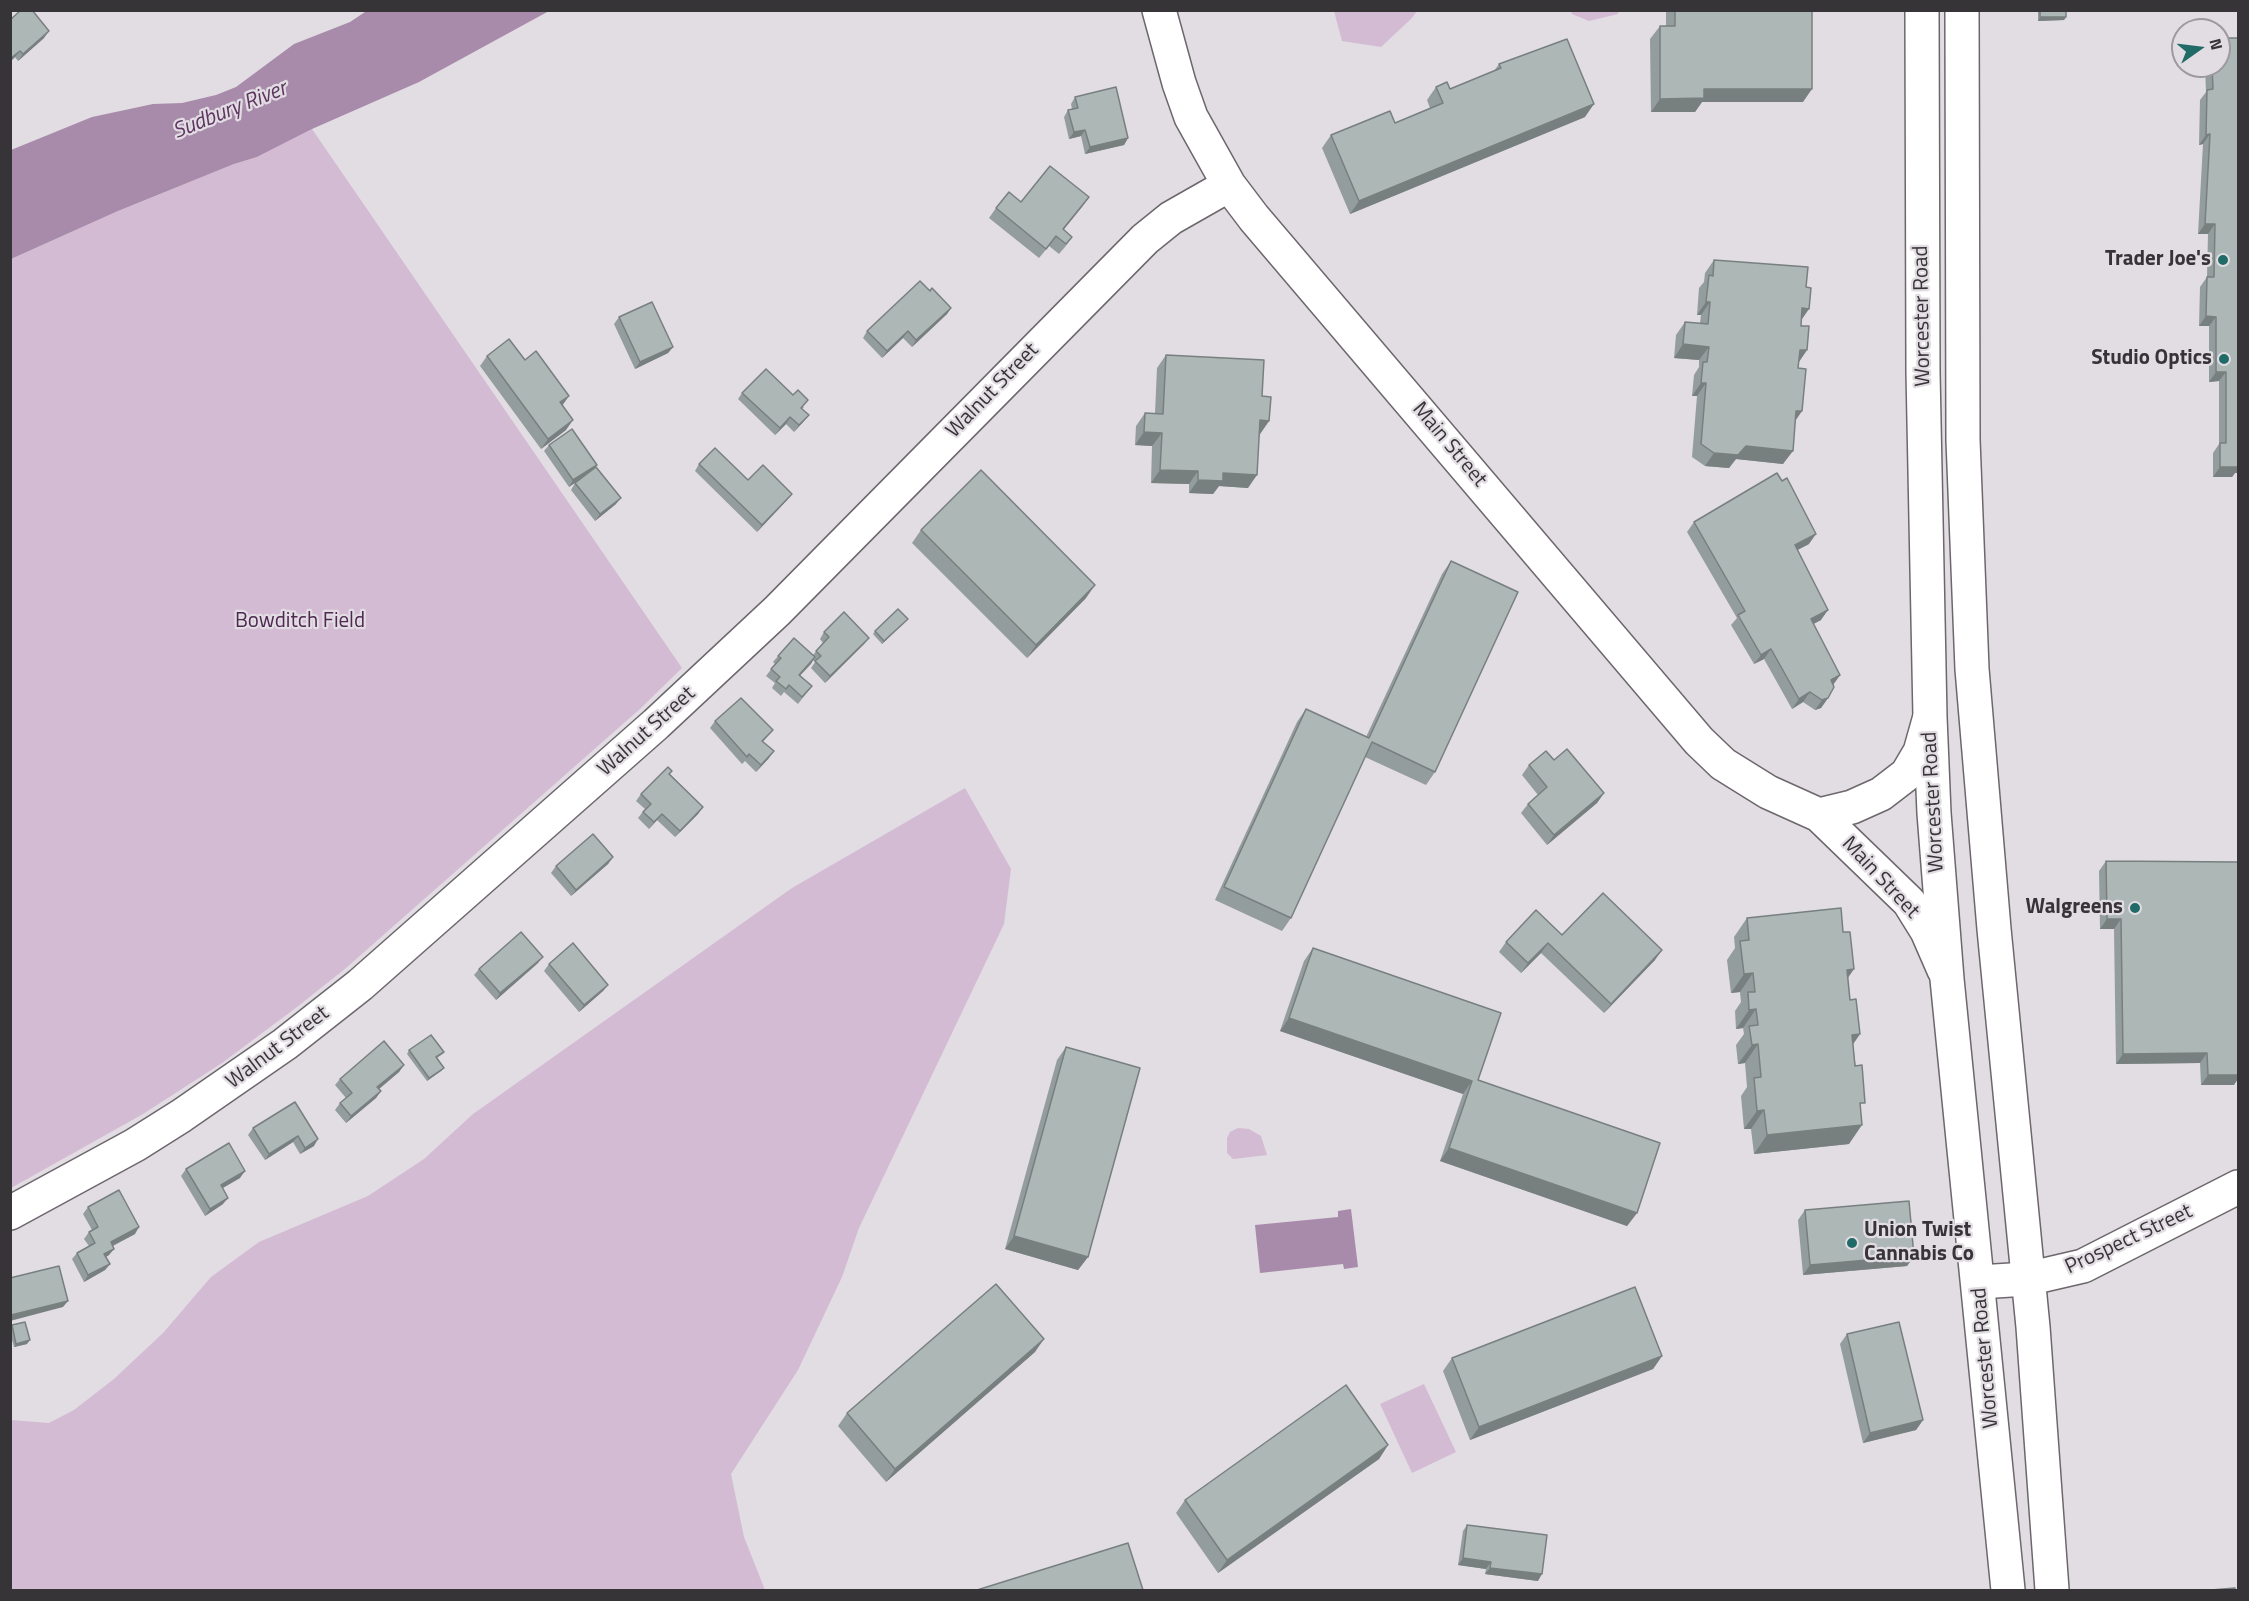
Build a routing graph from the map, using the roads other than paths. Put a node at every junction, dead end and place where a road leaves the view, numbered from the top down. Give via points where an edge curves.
1 (1159, 10) edge
2 (1922, 10) edge
3 (1962, 10) edge
4 (1229, 185) junction
5 (1930, 717) junction
6 (1819, 815) junction
7 (1947, 979) junction
8 (2238, 1187) edge
9 (10, 1213) edge
10 (2027, 1279) junction
11 (1978, 1282) junction
12 (2008, 1590) edge
13 (2052, 1590) edge

1 - 4 main road, Main Street via 1191,117
2 - 5 main road, Worcester Road
3 - 10 main road, Worcester Road via 1963,440 1972,658
4 - 6 main road, Main Street via 1699,741 1724,764 1768,792
4 - 9 main road, Walnut Street via 1171,218 1145,239 768,619 656,724 360,985 285,1044 182,1116
5 - 6 main road, Main Street via 1920,752 1907,774 1881,794 1852,807
5 - 7 main road, Worcester Road
6 - 7 main road, Main Street via 1909,902 1927,931
7 - 11 main road, Worcester Road
8 - 10 main road, Prospect Street via 2083,1266
10 - 11 main road, Prospect Street
10 - 13 main road, Worcester Road
11 - 12 main road, Worcester Road

